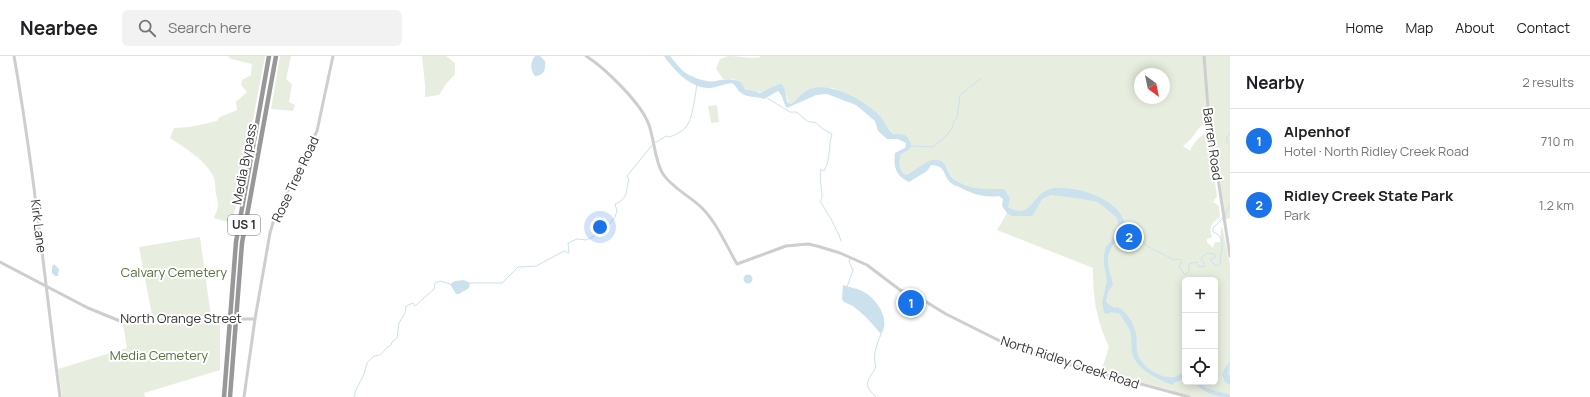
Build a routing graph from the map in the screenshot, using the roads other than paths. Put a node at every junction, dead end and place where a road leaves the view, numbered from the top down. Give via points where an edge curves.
1 (14, 56) edge
2 (270, 56) edge
3 (276, 56) edge
4 (333, 56) edge
5 (586, 56) edge
6 (1204, 56) edge
7 (1230, 256) edge
8 (0, 262) edge
9 (45, 287) junction
10 (255, 318) junction
11 (60, 397) edge
12 (224, 397) edge
13 (230, 397) edge
14 (244, 397) edge
15 (1189, 397) edge

1 - 9 street, Kirk Lane via 29,145
2 - 12 highway, Media Bypass / US 1 via 236,242
3 - 13 highway, Media Bypass / US 1 via 242,243
4 - 10 street, Rose Tree Road via 317,131 273,223
5 - 15 street, North Ridley Creek Road via 616,82 641,111 649,124 662,173 701,206 737,264 786,246 817,246 867,265 900,290 1006,343 1067,364
6 - 7 street, Barren Road via 1208,116
8 - 9 street, North Orange Street
9 - 10 street, North Orange Street, bridge via 120,321
9 - 11 street, Kirk Lane
10 - 14 street, Rose Tree Road

